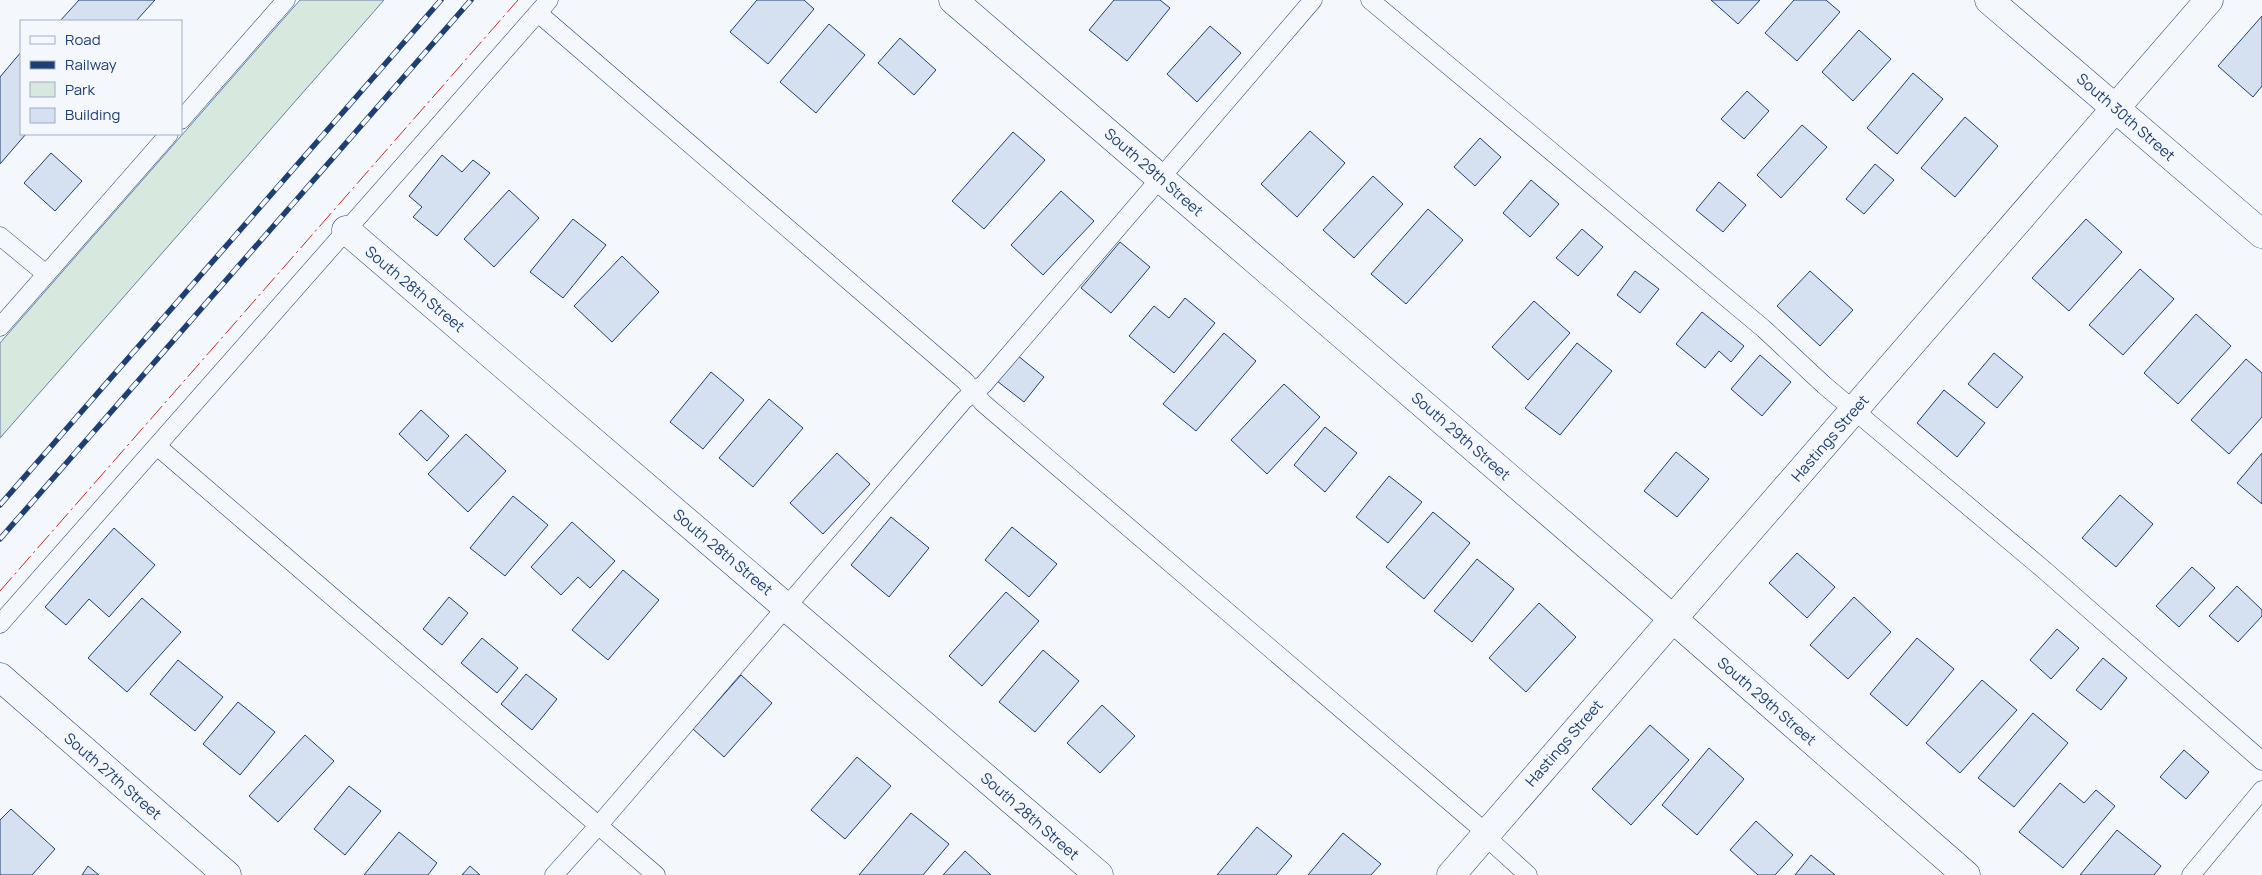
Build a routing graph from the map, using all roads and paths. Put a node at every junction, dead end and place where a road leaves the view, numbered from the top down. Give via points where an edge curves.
1 (286, 0) edge
2 (953, 0) edge
3 (1313, 0) edge
4 (1370, 0) edge
5 (1989, 0) edge
6 (2209, 0) edge
7 (543, 6) edge
8 (2115, 107) junction
9 (182, 119) edge
10 (168, 135) edge
11 (1160, 177) junction
12 (346, 230) junction
13 (2262, 234) edge
14 (0, 236) edge
15 (46, 274) junction
16 (0, 328) edge
17 (974, 392) junction
18 (1854, 410) junction
19 (158, 447) junction
20 (787, 606) junction
21 (1672, 618) junction
22 (0, 624) edge
23 (0, 677) edge
24 (2262, 761) edge
25 (2262, 790) edge
26 (598, 826) junction
27 (1486, 835) junction
28 (227, 875) edge
29 (554, 875) edge
30 (656, 875) edge
31 (1099, 875) edge
32 (1451, 875) edge
33 (1528, 875) edge
34 (1966, 875) edge
35 (2191, 875) edge

1 - 9 lane
2 - 11 street, South 29th Street
3 - 11 lane
4 - 18 lane via 1764,329
5 - 8 street, South 30th Street
6 - 8 street, Hastings Street
7 - 12 lane
7 - 17 lane
8 - 13 street, South 30th Street
8 - 18 street, Hastings Street
10 - 15 lane
11 - 17 lane
11 - 21 street, South 29th Street
12 - 19 lane
12 - 20 street, South 28th Street
14 - 15 lane
15 - 16 lane
17 - 20 lane
17 - 27 lane via 983,404
18 - 21 street, Hastings Street
18 - 24 lane via 2043,569
19 - 22 lane
19 - 26 lane
20 - 26 lane
20 - 31 street, South 28th Street
21 - 27 street, Hastings Street
21 - 34 street, South 29th Street
23 - 28 street, South 27th Street
25 - 35 lane
26 - 29 lane
26 - 30 lane
27 - 32 street, Hastings Street
27 - 33 lane

